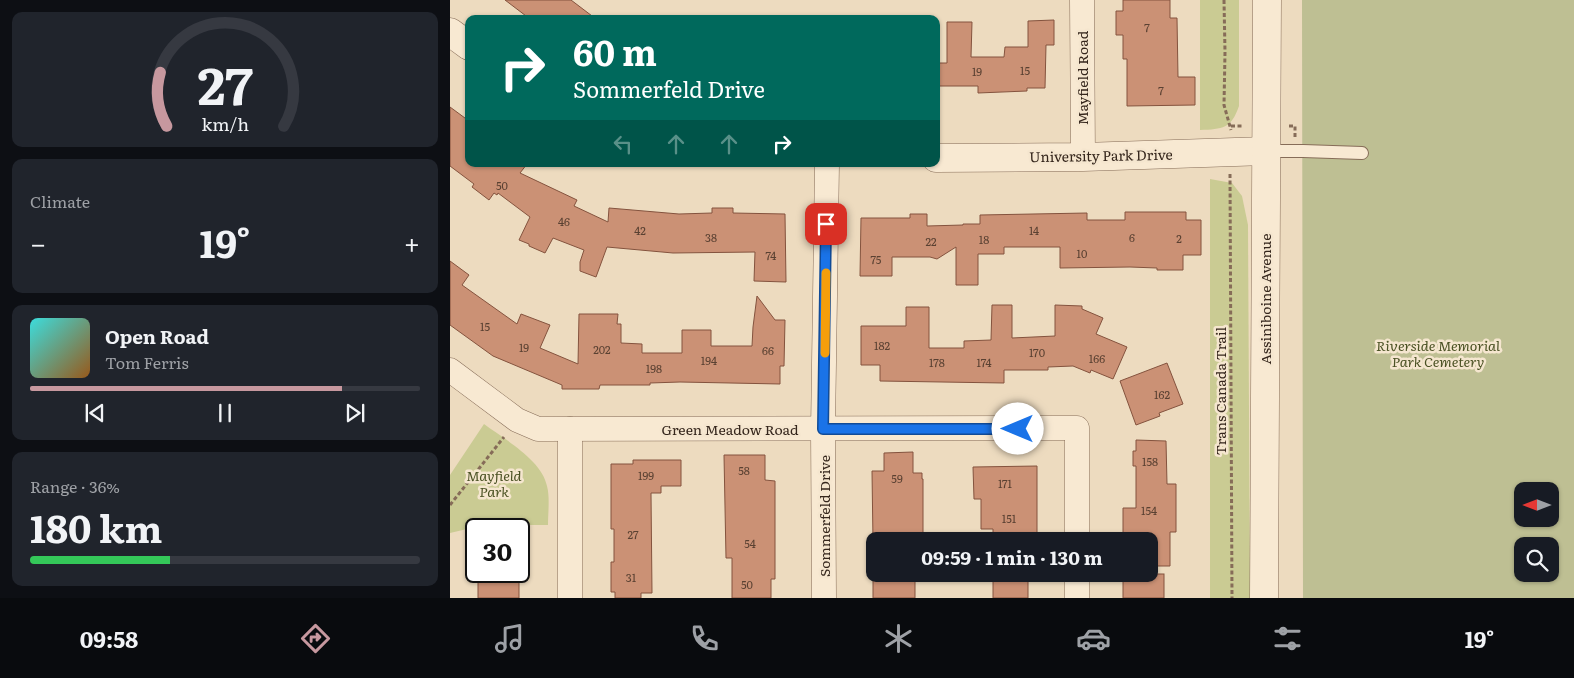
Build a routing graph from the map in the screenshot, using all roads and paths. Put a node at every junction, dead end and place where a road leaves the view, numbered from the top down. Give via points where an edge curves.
1 (1082, 0) edge
2 (1224, 0) edge
3 (1267, 0) edge
4 (450, 32) edge
5 (465, 43) edge
6 (1231, 126) dead end
7 (1266, 151) junction
8 (1362, 153) dead end
9 (1083, 157) junction
10 (940, 158) edge
11 (827, 167) edge
12 (1230, 184) dead end
13 (450, 370) edge
14 (517, 420) junction
15 (570, 429) junction
16 (823, 429) junction
17 (450, 505) edge
18 (1077, 532) edge
19 (1077, 582) edge
20 (570, 598) edge
21 (824, 598) edge
22 (1077, 598) edge
23 (1232, 598) edge
24 (1264, 598) edge

1 - 9 street, Mayfield Road
2 - 6 path via 1224,105
3 - 7 street, Assiniboine Avenue
4 - 5 street
7 - 8 lane
7 - 9 street, University Park Drive
7 - 24 street, Assiniboine Avenue
9 - 10 street, University Park Drive
11 - 16 street, Sommerfeld Drive
12 - 23 path, Trans Canada Trail
13 - 14 street, Green Meadow Road
14 - 15 street, Green Meadow Road via 538,429
14 - 17 path
15 - 16 street, Green Meadow Road
15 - 20 street
16 - 18 street, Green Meadow Road via 1077,428
16 - 21 street, Sommerfeld Drive
19 - 22 street

